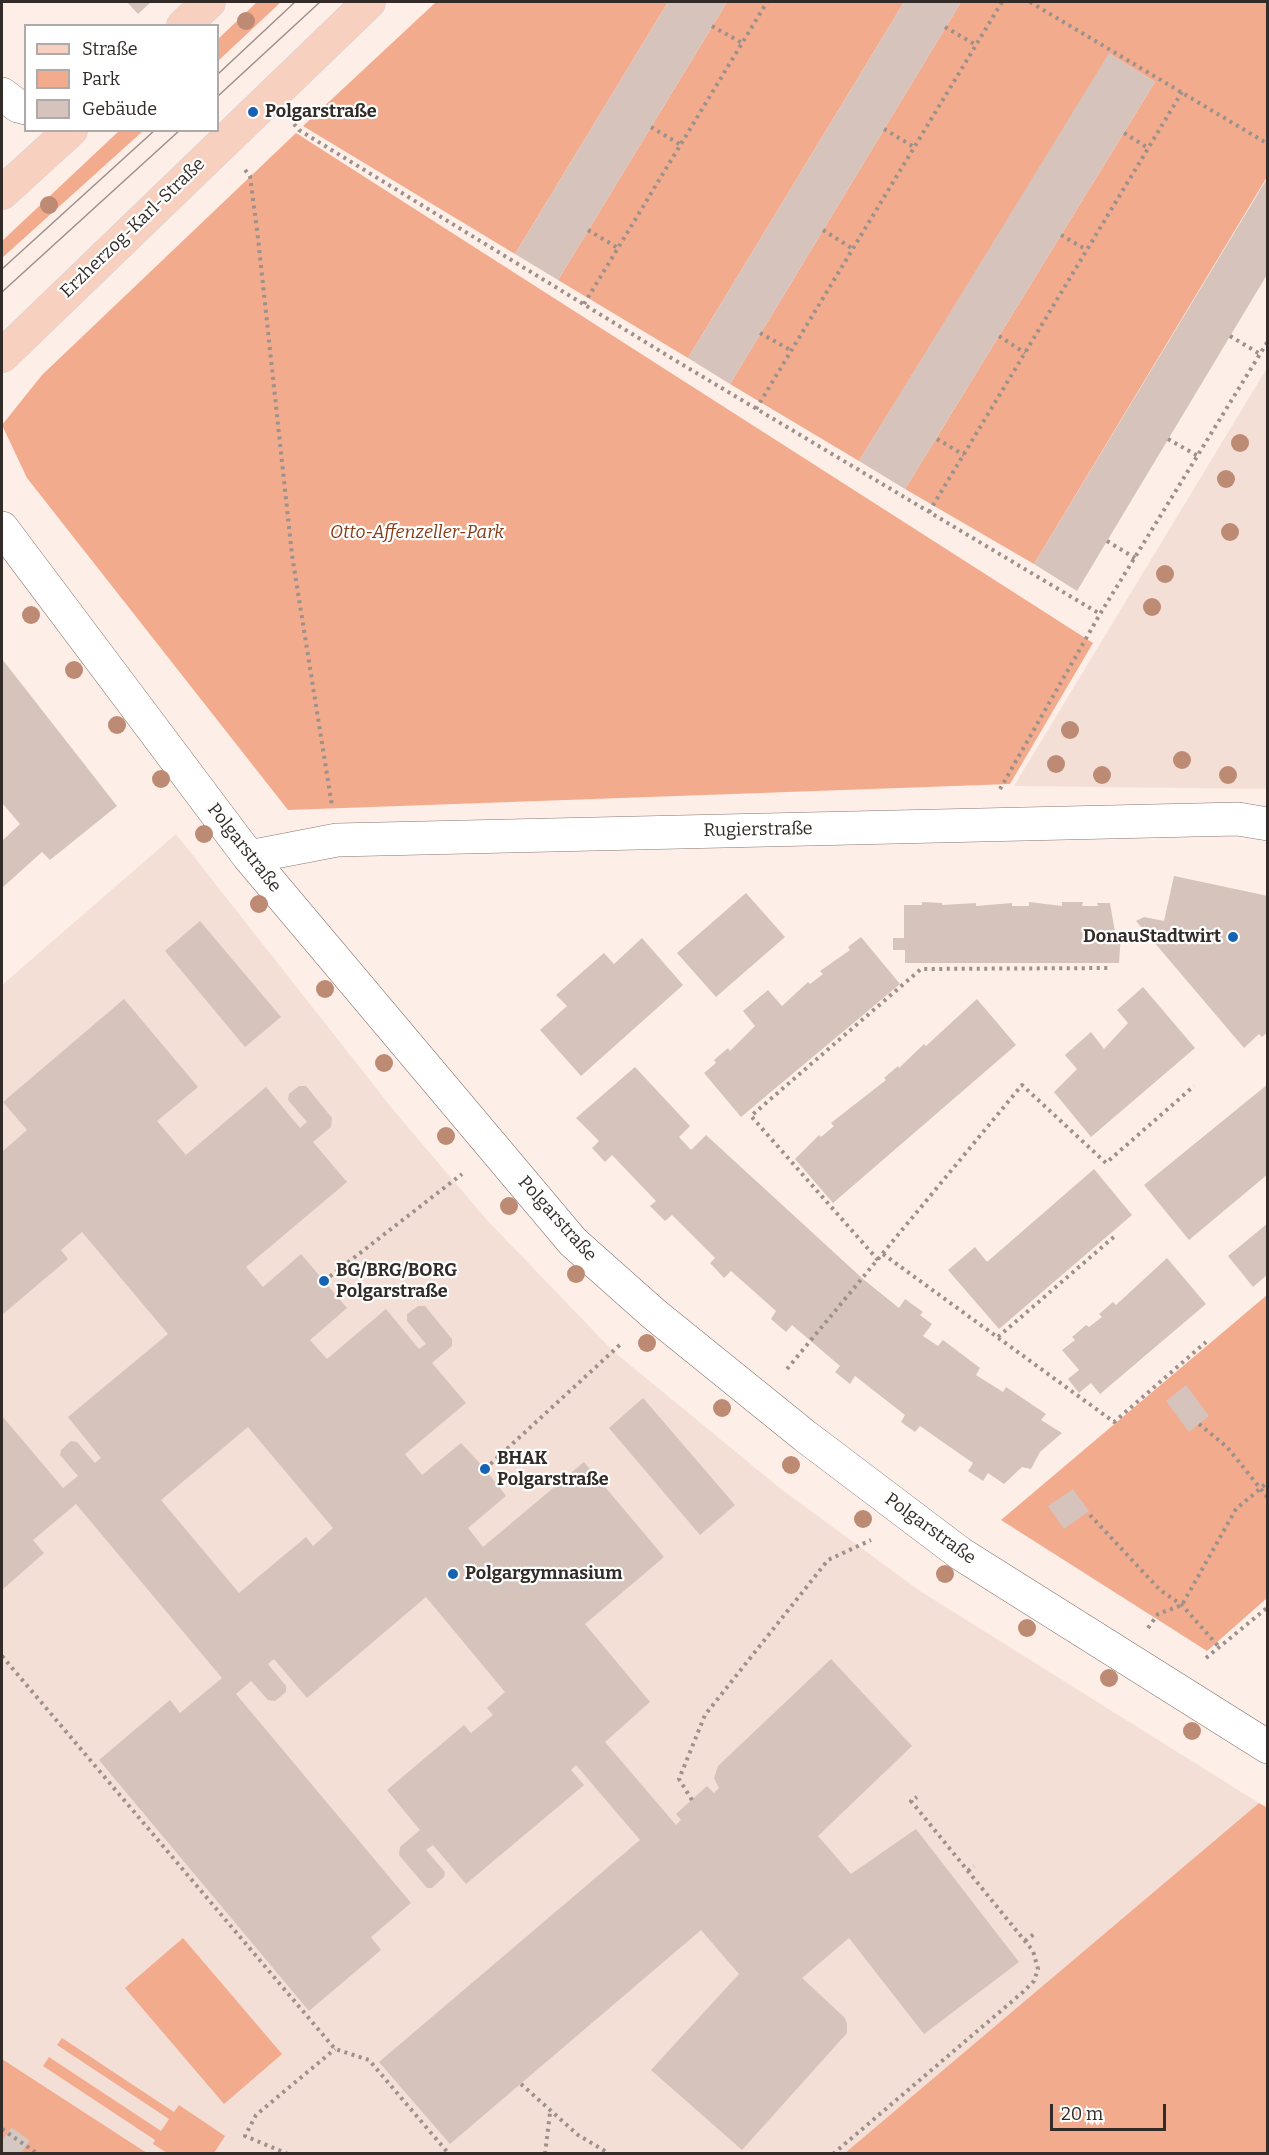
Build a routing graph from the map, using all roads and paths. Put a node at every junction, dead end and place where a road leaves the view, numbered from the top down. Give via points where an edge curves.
1 (208, 2) edge
2 (369, 2) edge
3 (767, 2) edge
4 (1002, 2) edge
5 (1030, 2) edge
6 (185, 24) edge
7 (712, 26) dead end
8 (945, 27) dead end
9 (742, 43) junction
10 (976, 45) junction
11 (1182, 92) junction
12 (2, 94) edge
13 (24, 108) edge
14 (289, 119) dead end
15 (651, 127) dead end
16 (884, 129) dead end
17 (69, 132) edge
18 (1124, 133) dead end
19 (1268, 144) edge
20 (681, 145) junction
21 (914, 147) junction
22 (1148, 148) junction
23 (241, 165) dead end
24 (2, 193) edge
25 (588, 230) dead end
26 (823, 230) dead end
27 (1061, 235) dead end
28 (618, 248) junction
29 (853, 249) junction
30 (1087, 250) junction
31 (584, 304) junction
32 (760, 333) dead end
33 (999, 336) dead end
34 (1230, 336) dead end
35 (1268, 341) edge
36 (792, 351) junction
37 (1025, 353) junction
38 (1260, 354) junction
39 (2, 356) edge
40 (756, 409) junction
41 (937, 438) dead end
42 (1168, 439) dead end
43 (964, 455) junction
44 (1198, 456) junction
45 (929, 512) junction
46 (2, 528) edge
47 (1107, 541) dead end
48 (1135, 558) junction
49 (1100, 615) junction
50 (995, 797) dead end
51 (333, 810) dead end
52 (1268, 824) edge
53 (249, 857) junction
54 (1109, 968) dead end
55 (1194, 1086) dead end
56 (462, 1174) dead end
57 (1116, 1235) dead end
58 (883, 1254) junction
59 (878, 1260) junction
60 (324, 1281) dead end
61 (998, 1337) junction
62 (623, 1342) dead end
63 (1206, 1342) dead end
64 (787, 1369) dead end
65 (1199, 1424) dead end
66 (485, 1469) dead end
67 (1268, 1482) edge
68 (1260, 1489) junction
69 (1268, 1498) edge
70 (1090, 1515) dead end
71 (871, 1540) dead end
72 (1182, 1605) junction
73 (1268, 1607) edge
74 (1219, 1647) junction
75 (2, 1656) edge
76 (1127, 1658) junction
77 (1206, 1658) dead end
78 (1268, 1747) edge
79 (916, 1797) dead end
80 (692, 1800) dead end
81 (974, 1866) dead end
82 (968, 1871) junction
83 (1034, 1934) dead end
84 (1025, 1941) junction
85 (335, 2049) junction
86 (521, 2084) dead end
87 (550, 2112) junction
88 (2, 2129) edge
89 (38, 2154) edge
90 (288, 2154) edge
91 (449, 2154) edge
92 (545, 2154) edge
93 (610, 2154) edge
94 (833, 2154) edge

1 - 6 main road
2 - 39 main road, Erzherzog-Karl-Straße
3 - 9 path
4 - 10 path
5 - 11 path
7 - 9 path
8 - 10 path
9 - 20 path
10 - 21 path
11 - 19 path
11 - 22 path
12 - 13 street
14 - 31 path via 299,130
15 - 20 path
16 - 21 path
17 - 24 main road
18 - 22 path
20 - 28 path
21 - 29 path
22 - 30 path
23 - 51 path via 250,176 292,555
25 - 28 path
26 - 29 path
27 - 30 path
28 - 31 path
29 - 36 path
30 - 37 path
31 - 40 path
32 - 36 path
33 - 37 path
34 - 38 path
35 - 38 path
36 - 40 path
37 - 43 path
38 - 44 path
40 - 45 path
41 - 43 path
42 - 44 path
43 - 45 path
44 - 48 path
45 - 49 path
46 - 53 street, Polgarstraße
47 - 48 path
48 - 49 path
49 - 50 path
52 - 53 street, Rugierstraße via 1227,819 338,840
53 - 76 street, Polgarstraße via 573,1242 654,1314 961,1554
54 - 59 path via 921,969 751,1116
55 - 58 path via 1106,1163 1022,1085
56 - 60 path
57 - 61 path
58 - 59 path
58 - 61 path
59 - 64 path
61 - 63 path via 1114,1422
62 - 66 path
65 - 68 path via 1227,1447
67 - 68 path
68 - 69 path
68 - 72 path via 1236,1509
70 - 72 path via 1160,1590
71 - 80 path via 828,1560 705,1715 679,1779
72 - 74 path
72 - 76 path via 1158,1614
73 - 74 path
74 - 77 path
75 - 85 path
76 - 78 street, Polgarstraße
79 - 82 path via 911,1801
81 - 82 path
82 - 84 path
83 - 84 path
84 - 94 path via 1038,1969 1034,1981
85 - 90 path via 256,2115 245,2136
85 - 91 path via 369,2060
86 - 87 path
87 - 92 path
87 - 93 path
88 - 89 path

